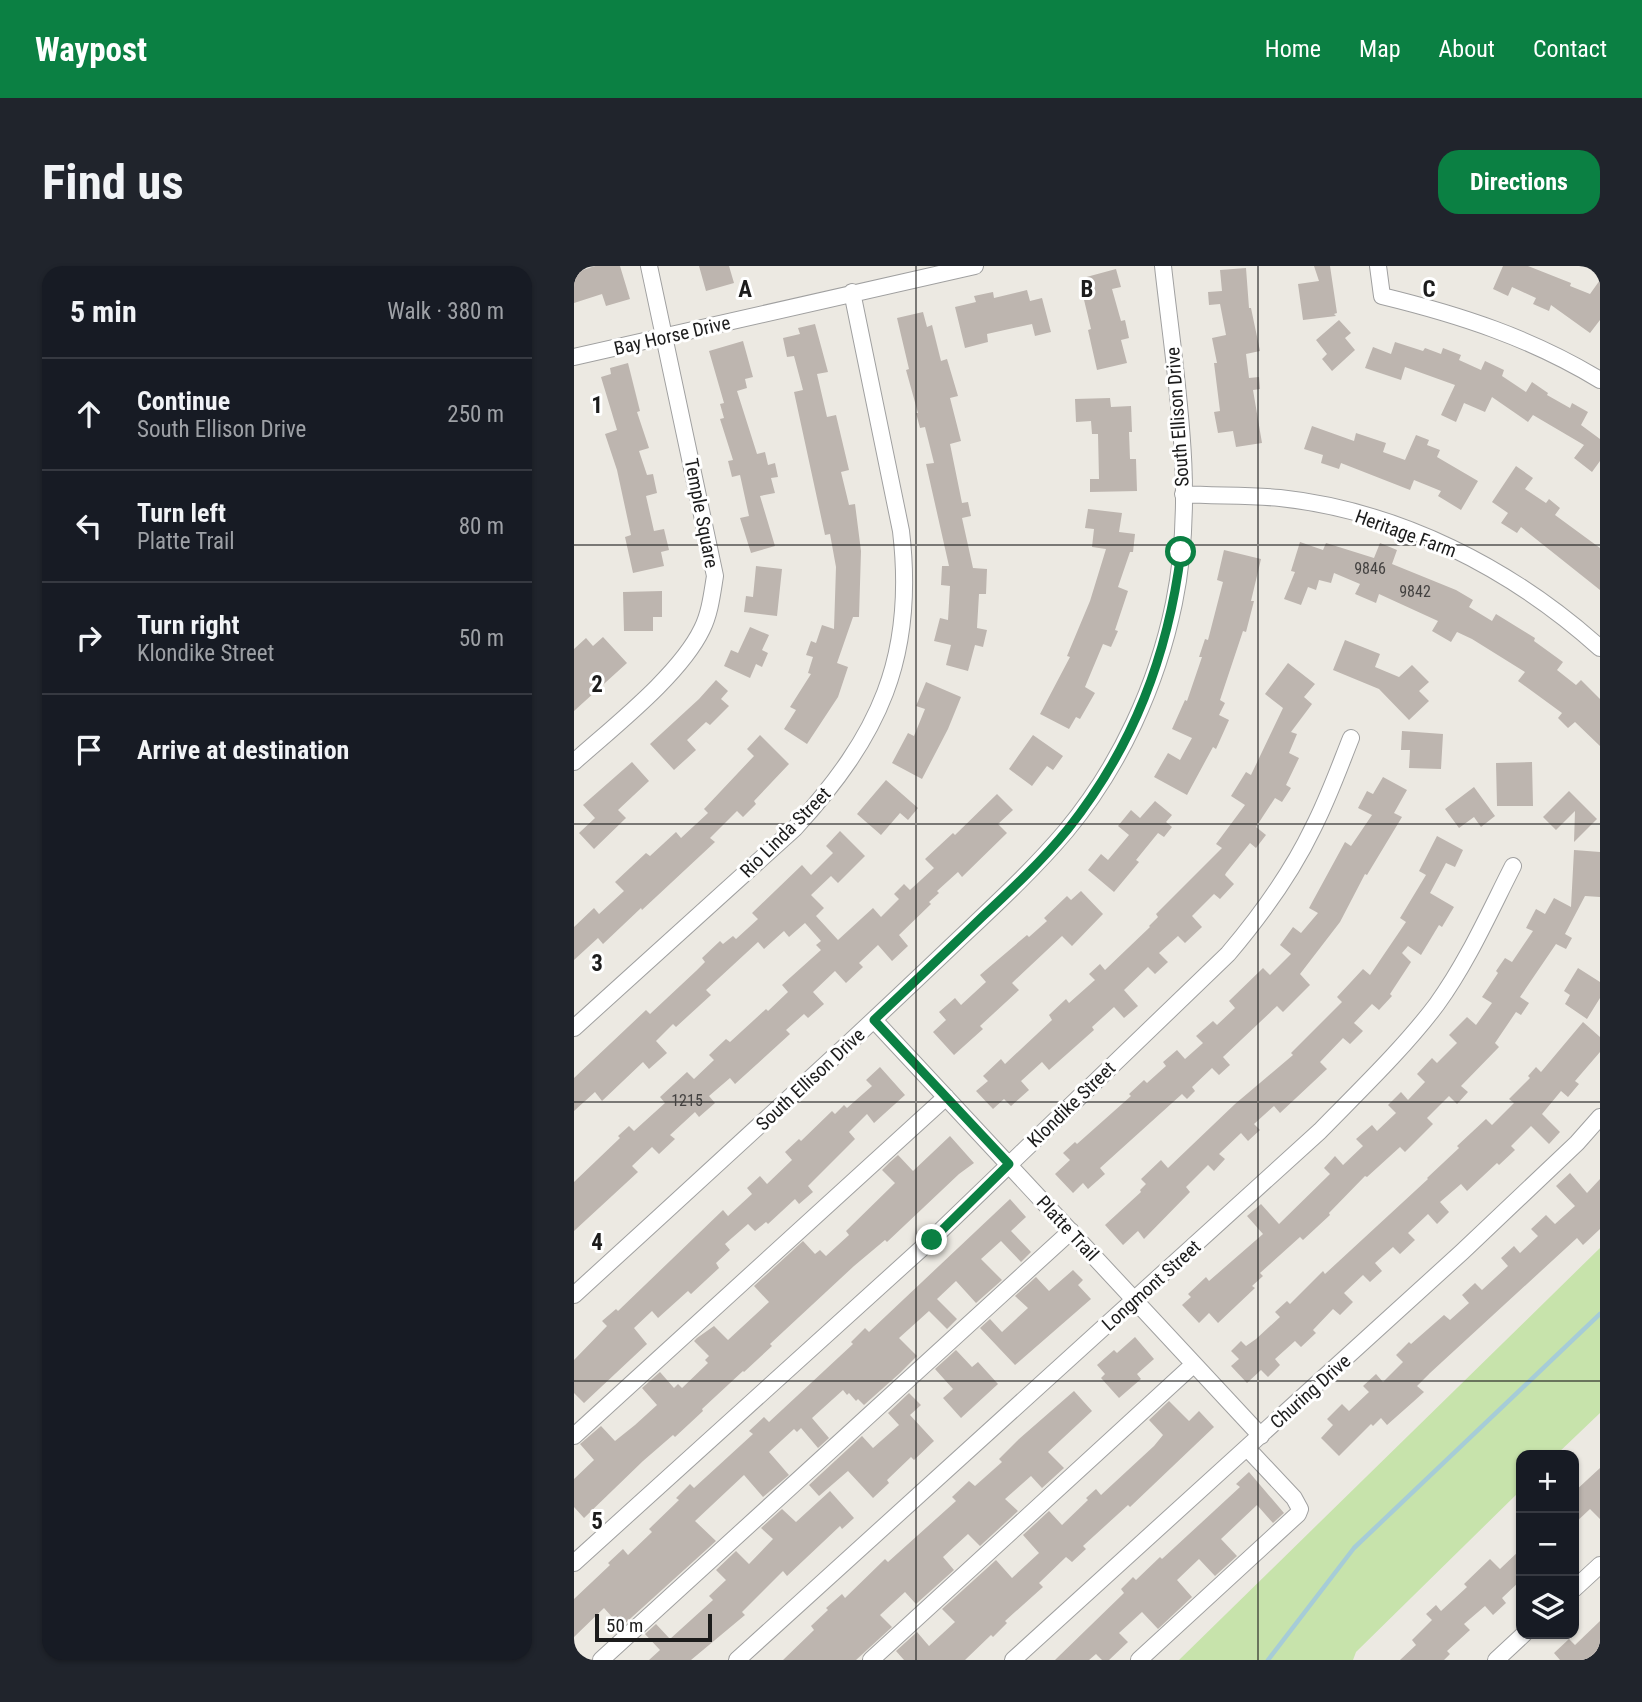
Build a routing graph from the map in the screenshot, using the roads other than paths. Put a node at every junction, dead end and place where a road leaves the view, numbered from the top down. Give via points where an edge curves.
1 (649, 266) edge
2 (975, 266) edge
3 (1163, 266) edge
4 (1378, 266) edge
5 (852, 292) junction
6 (665, 337) junction
7 (574, 356) edge
8 (1600, 380) edge
9 (1183, 494) junction
10 (1600, 648) edge
11 (1351, 738) dead end
12 (574, 762) edge
13 (1513, 866) dead end
14 (874, 1020) junction
15 (574, 1028) edge
16 (946, 1097) junction
17 (1600, 1117) edge
18 (1009, 1164) junction
19 (1071, 1231) junction
20 (574, 1295) edge
21 (1134, 1300) junction
22 (1194, 1364) junction
23 (574, 1436) edge
24 (1261, 1436) junction
25 (1247, 1448) junction
26 (574, 1563) edge
27 (1600, 1564) edge
28 (1579, 1583) edge
29 (1519, 1639) edge
30 (601, 1660) edge
31 (737, 1660) edge
32 (871, 1660) edge
33 (1013, 1660) edge
34 (1139, 1660) edge
35 (1496, 1660) edge

1 - 6 street, Temple Square
2 - 5 street, Bay Horse Drive
3 - 9 street, South Ellison Drive via 1181,428
4 - 8 street via 1382,296 1454,314 1514,336
5 - 6 street, Bay Horse Drive
5 - 15 street, Rio Linda Street via 905,562 892,677 863,741 824,796 795,828
6 - 7 street, Bay Horse Drive
6 - 12 street, Temple Square via 710,543 715,576 710,607 684,658
9 - 10 street, Heritage Farm via 1280,498 1392,524 1491,568 1529,591
9 - 14 street, South Ellison Drive via 1175,601 1152,682 1121,749 1066,831
11 - 18 street, Klondike Street via 1313,828 1259,917 1228,954
13 - 21 street, Longmont Street via 1469,953 1435,1006 1320,1131
14 - 16 street, Platte Trail
14 - 20 street, South Ellison Drive
16 - 18 street, Platte Trail
16 - 23 street
17 - 24 street, Churing Drive via 1462,1252
18 - 19 street, Platte Trail
18 - 26 street, Klondike Street via 932,1240
19 - 21 street, Platte Trail
19 - 30 street
21 - 22 street, Platte Trail
21 - 31 street, Longmont Street
22 - 24 street, Platte Trail
22 - 32 street
24 - 25 street, Churing Drive
25 - 33 street, Churing Drive
25 - 34 street via 1294,1497 1298,1514
27 - 28 street
29 - 35 street

